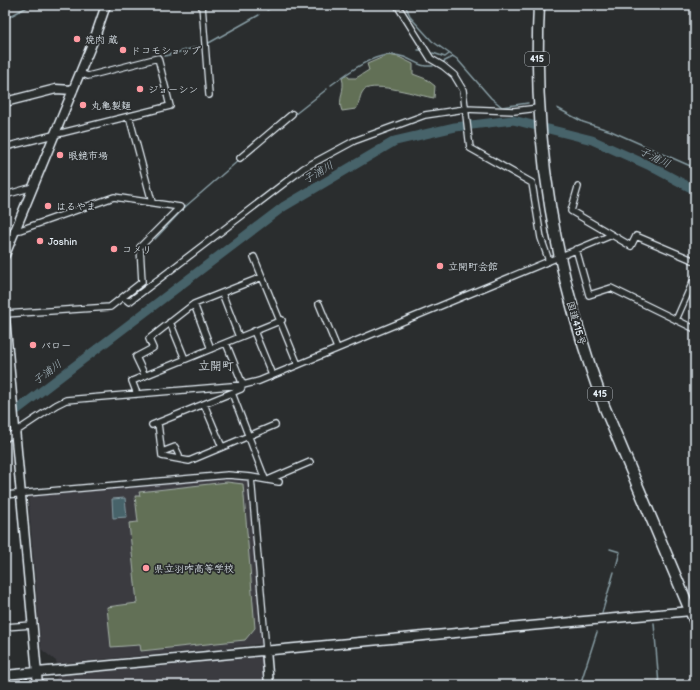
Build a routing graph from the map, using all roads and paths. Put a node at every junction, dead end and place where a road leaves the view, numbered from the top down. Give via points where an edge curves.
1 (106, 5) edge
2 (202, 5) edge
3 (397, 5) edge
4 (539, 5) edge
5 (80, 73) junction
6 (73, 90) junction
7 (209, 95) dead end
8 (5, 102) edge
9 (465, 110) junction
10 (538, 110) junction
11 (292, 114) dead end
12 (129, 116) junction
13 (55, 135) junction
14 (5, 147) edge
15 (240, 158) dead end
16 (33, 187) junction
17 (578, 187) dead end
18 (5, 195) edge
19 (152, 202) junction
20 (15, 230) junction
21 (612, 235) junction
22 (576, 249) junction
23 (5, 255) edge
24 (254, 257) dead end
25 (559, 257) junction
26 (549, 261) junction
27 (695, 261) edge
28 (695, 276) edge
29 (262, 277) junction
30 (222, 293) junction
31 (123, 298) junction
32 (194, 304) junction
33 (319, 304) dead end
34 (5, 314) edge
35 (5, 317) edge
36 (281, 320) junction
37 (676, 320) junction
38 (170, 322) junction
39 (695, 330) edge
40 (254, 331) junction
41 (239, 337) junction
42 (226, 342) junction
43 (337, 348) junction
44 (211, 349) junction
45 (185, 359) junction
46 (298, 365) junction
47 (272, 375) junction
48 (145, 376) junction
49 (243, 384) junction
50 (232, 393) junction
51 (137, 394) junction
52 (204, 404) junction
53 (158, 422) junction
54 (152, 425) dead end
55 (275, 425) dead end
56 (15, 429) junction
57 (249, 436) junction
58 (5, 439) edge
59 (222, 447) junction
60 (162, 452) junction
61 (179, 459) junction
62 (310, 462) dead end
63 (251, 478) junction
64 (266, 480) junction
65 (279, 482) dead end
66 (21, 493) junction
67 (5, 495) edge
68 (690, 611) junction
69 (695, 622) edge
70 (32, 625) junction
71 (5, 627) edge
72 (266, 650) junction
73 (37, 671) junction
74 (5, 674) edge
75 (38, 685) edge
76 (269, 685) edge

1 - 5 street
2 - 7 street
3 - 9 street via 431,59 454,75 463,90
4 - 10 highway, 国道415号 / 415 via 536,52
5 - 6 street
5 - 12 street via 88,76 158,58 170,106
6 - 8 street via 56,89
6 - 13 street
9 - 10 street
9 - 26 street via 470,148 532,183
9 - 31 street via 425,115 372,133 332,152 304,168 129,302
10 - 25 highway, 国道415号 / 415 via 542,153
11 - 15 street
12 - 13 street
12 - 19 street
13 - 14 street
13 - 16 street
16 - 18 street
16 - 20 street
17 - 21 street via 571,211
19 - 20 street via 114,197
19 - 31 street via 180,207 140,247 142,282
20 - 23 street
21 - 22 street
21 - 27 street via 631,246 636,236
22 - 25 street
22 - 37 street via 589,295 611,288
24 - 29 street
25 - 26 street
25 - 68 highway, 国道415号 / 415 via 578,331 596,384
26 - 43 street
28 - 37 street
29 - 30 street
29 - 36 street
30 - 32 street
30 - 41 street
31 - 34 street via 104,308
32 - 38 street
32 - 44 street
33 - 43 street
35 - 56 street
36 - 40 street
36 - 46 street
37 - 39 street
38 - 45 street
38 - 48 street via 149,339 153,348 136,357
40 - 41 street
40 - 47 street
41 - 42 street
42 - 44 street
42 - 49 street
43 - 46 street
44 - 45 street
45 - 48 street
46 - 47 street
47 - 49 street
48 - 51 street via 132,381
49 - 50 street via 241,389
49 - 51 street
50 - 52 street
50 - 57 street
51 - 56 street via 66,400
52 - 53 street
52 - 59 street
53 - 54 street
53 - 60 street
55 - 57 street
56 - 58 street
56 - 66 street
57 - 59 street
57 - 64 street
59 - 61 street via 189,461
60 - 61 street via 162,456
60 - 61 street via 176,446
62 - 64 street
63 - 64 street
63 - 66 street via 228,475
63 - 72 street
64 - 65 street
66 - 67 street
66 - 70 street
68 - 69 highway, 国道415号 / 415
68 - 72 street
70 - 71 street
70 - 73 street
72 - 73 street
72 - 76 street
73 - 74 street
73 - 75 street

